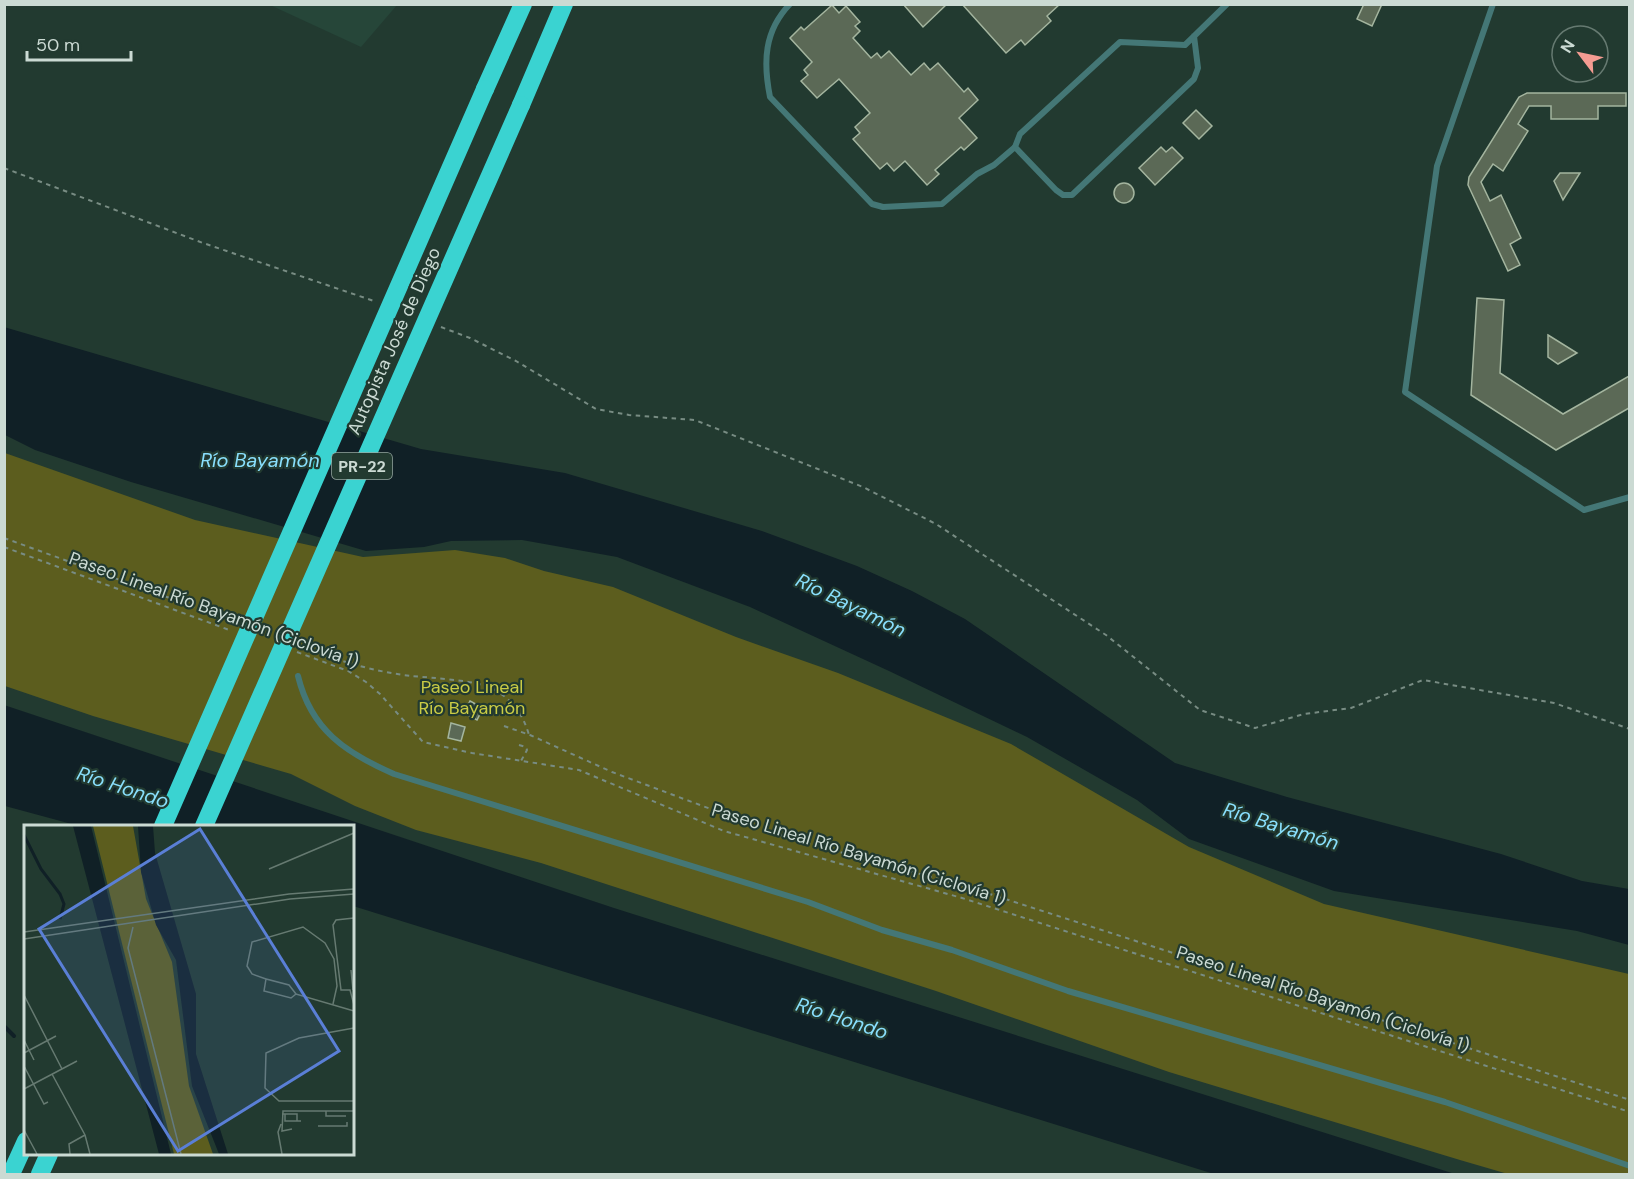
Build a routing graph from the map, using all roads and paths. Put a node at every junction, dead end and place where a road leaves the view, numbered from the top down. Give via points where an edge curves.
1 (523, 4) edge
2 (564, 4) edge
3 (790, 4) edge
4 (1227, 4) edge
5 (1494, 4) edge
6 (1194, 36) junction
7 (1015, 147) junction
8 (4, 168) edge
9 (380, 304) dead end
10 (436, 325) dead end
11 (1629, 497) edge
12 (4, 547) edge
13 (233, 631) dead end
14 (292, 651) dead end
15 (298, 676) dead end
16 (504, 726) dead end
17 (1629, 729) edge
18 (519, 745) dead end
19 (521, 761) junction
20 (163, 825) edge
21 (204, 825) edge
22 (1629, 1100) edge
23 (1629, 1112) edge
24 (24, 1145) edge
25 (49, 1155) edge
26 (62, 1155) edge
27 (1629, 1166) edge
28 (11, 1174) edge
29 (40, 1174) edge
30 (53, 1174) edge

1 - 20 highway, Autopista José de Diego / PR-22, bridge
2 - 21 highway, Autopista José de Diego / PR-22, bridge
3 - 7 lane via 778,16 770,34 770,97 872,204 942,204
4 - 6 lane
5 - 11 lane via 1437,166 1405,392 1584,510
6 - 7 lane via 1185,45 1120,42 1020,134
6 - 7 lane via 1198,68 1194,79 1072,195 1056,190
8 - 9 path
10 - 17 path via 516,361 596,409 695,420 863,487 936,524 1096,628 1200,710 1256,728 1304,714 1351,708 1423,680 1554,703
12 - 13 path, Paseo Lineal Río Bayamón (Ciclovía 1)
14 - 19 path, Paseo Lineal Río Bayamón (Ciclovía 1) via 348,671 366,682 423,742
15 - 27 lane via 306,703 318,723 344,748 394,774 808,902 1068,991 1445,1102
16 - 22 path via 612,772 788,838 968,887
18 - 19 path via 527,750
19 - 23 path, Paseo Lineal Río Bayamón (Ciclovía 1) via 579,770 724,831 973,901
24 - 28 highway
25 - 29 highway
26 - 30 highway

